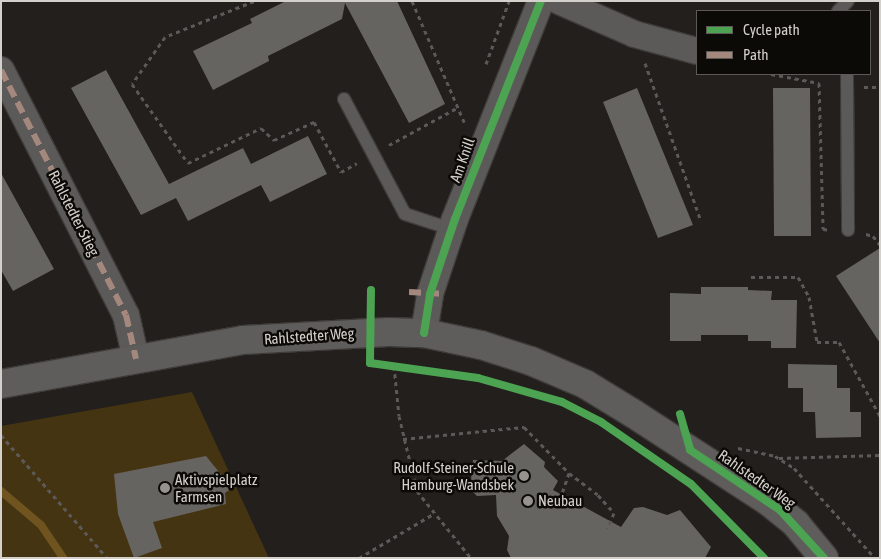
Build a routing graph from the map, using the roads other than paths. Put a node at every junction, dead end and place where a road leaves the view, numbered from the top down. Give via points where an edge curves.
1 (541, 1) edge
2 (559, 1) edge
3 (848, 1) edge
4 (839, 10) edge
5 (696, 51) edge
6 (1, 70) edge
7 (848, 77) edge
8 (344, 99) dead end
9 (451, 230) junction
10 (848, 230) road end
11 (424, 334) junction
12 (136, 359) junction
13 (1, 384) edge
14 (824, 558) edge

1 - 9 street, Am Knill
2 - 5 street via 634,34
3 - 4 lane
6 - 12 street, Rahlstedter Stieg via 126,314
7 - 10 lane
8 - 9 lane via 405,214
9 - 11 street, Am Knill via 430,294
11 - 12 main road, Rahlstedter Weg via 371,332 243,340
11 - 14 main road, Rahlstedter Weg via 523,358 585,384 768,501 796,524
12 - 13 main road, Rahlstedter Weg

